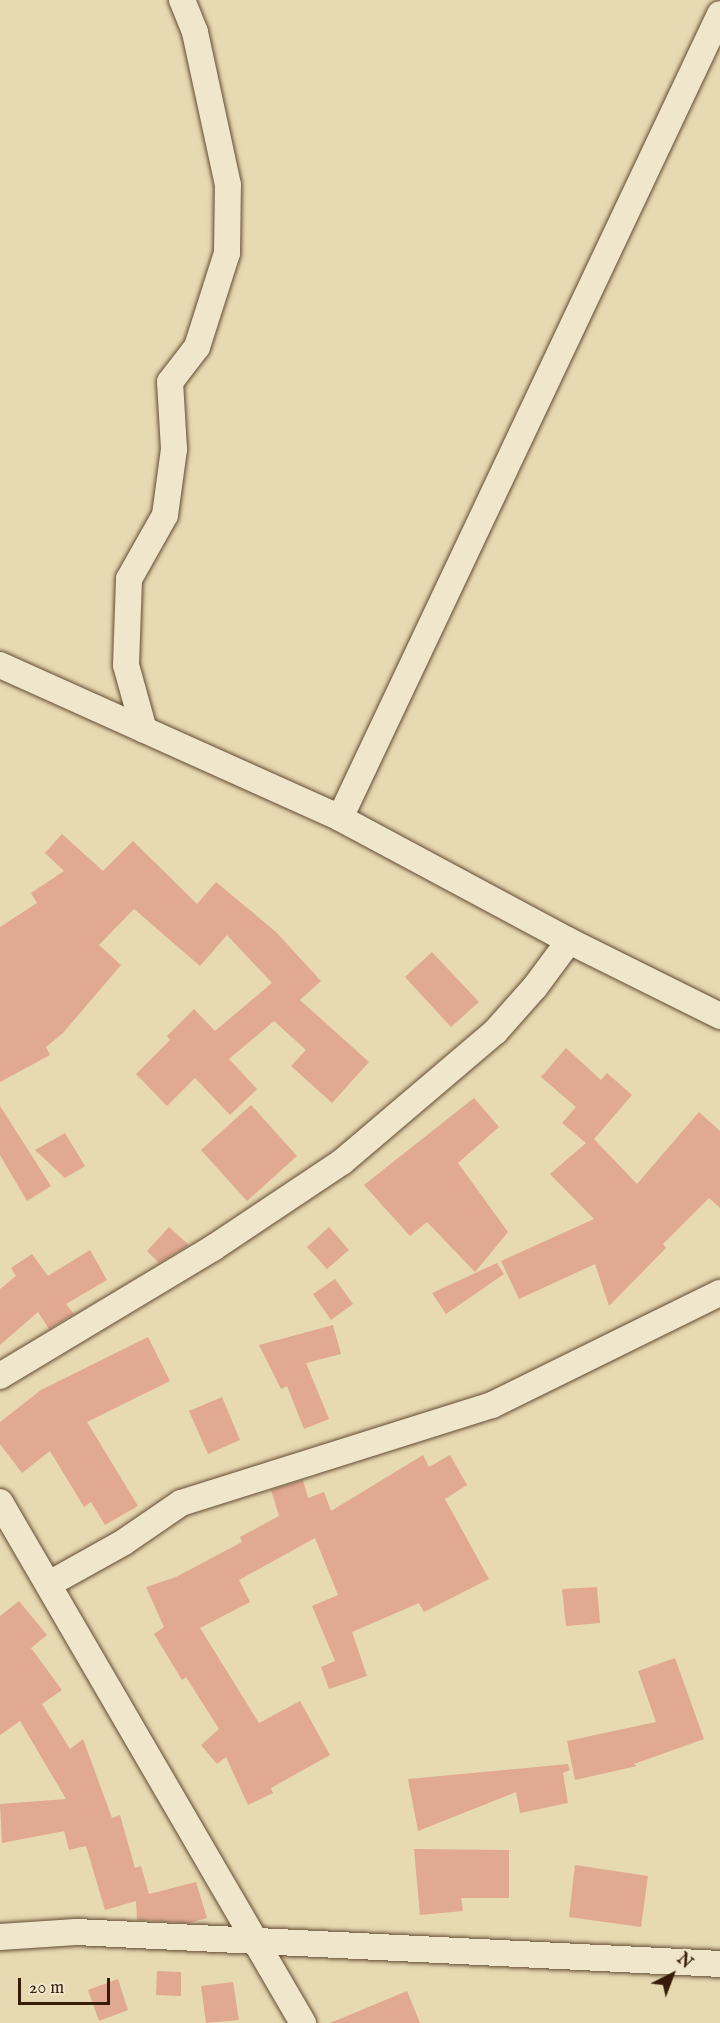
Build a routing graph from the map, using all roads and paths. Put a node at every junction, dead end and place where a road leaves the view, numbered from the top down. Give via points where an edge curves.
1 (182, 0) edge
2 (720, 14) edge
3 (0, 665) edge
4 (144, 730) junction
5 (340, 818) junction
6 (568, 941) junction
7 (720, 1016) edge
8 (720, 1293) edge
9 (0, 1376) edge
10 (0, 1502) edge
11 (49, 1584) junction
12 (0, 1937) edge
13 (255, 1938) junction
14 (720, 1964) edge
15 (303, 2023) edge

1 - 4 street via 195,32 228,185 227,253 197,347 170,382 174,449 165,515 129,579 126,665
2 - 5 street
3 - 4 street
4 - 5 street
5 - 6 street
6 - 7 street
6 - 9 street via 535,987 495,1032 342,1162 213,1248
8 - 11 street via 492,1404 181,1503 124,1542
10 - 11 street
11 - 13 street
12 - 13 street via 76,1932
13 - 14 street
13 - 15 street

